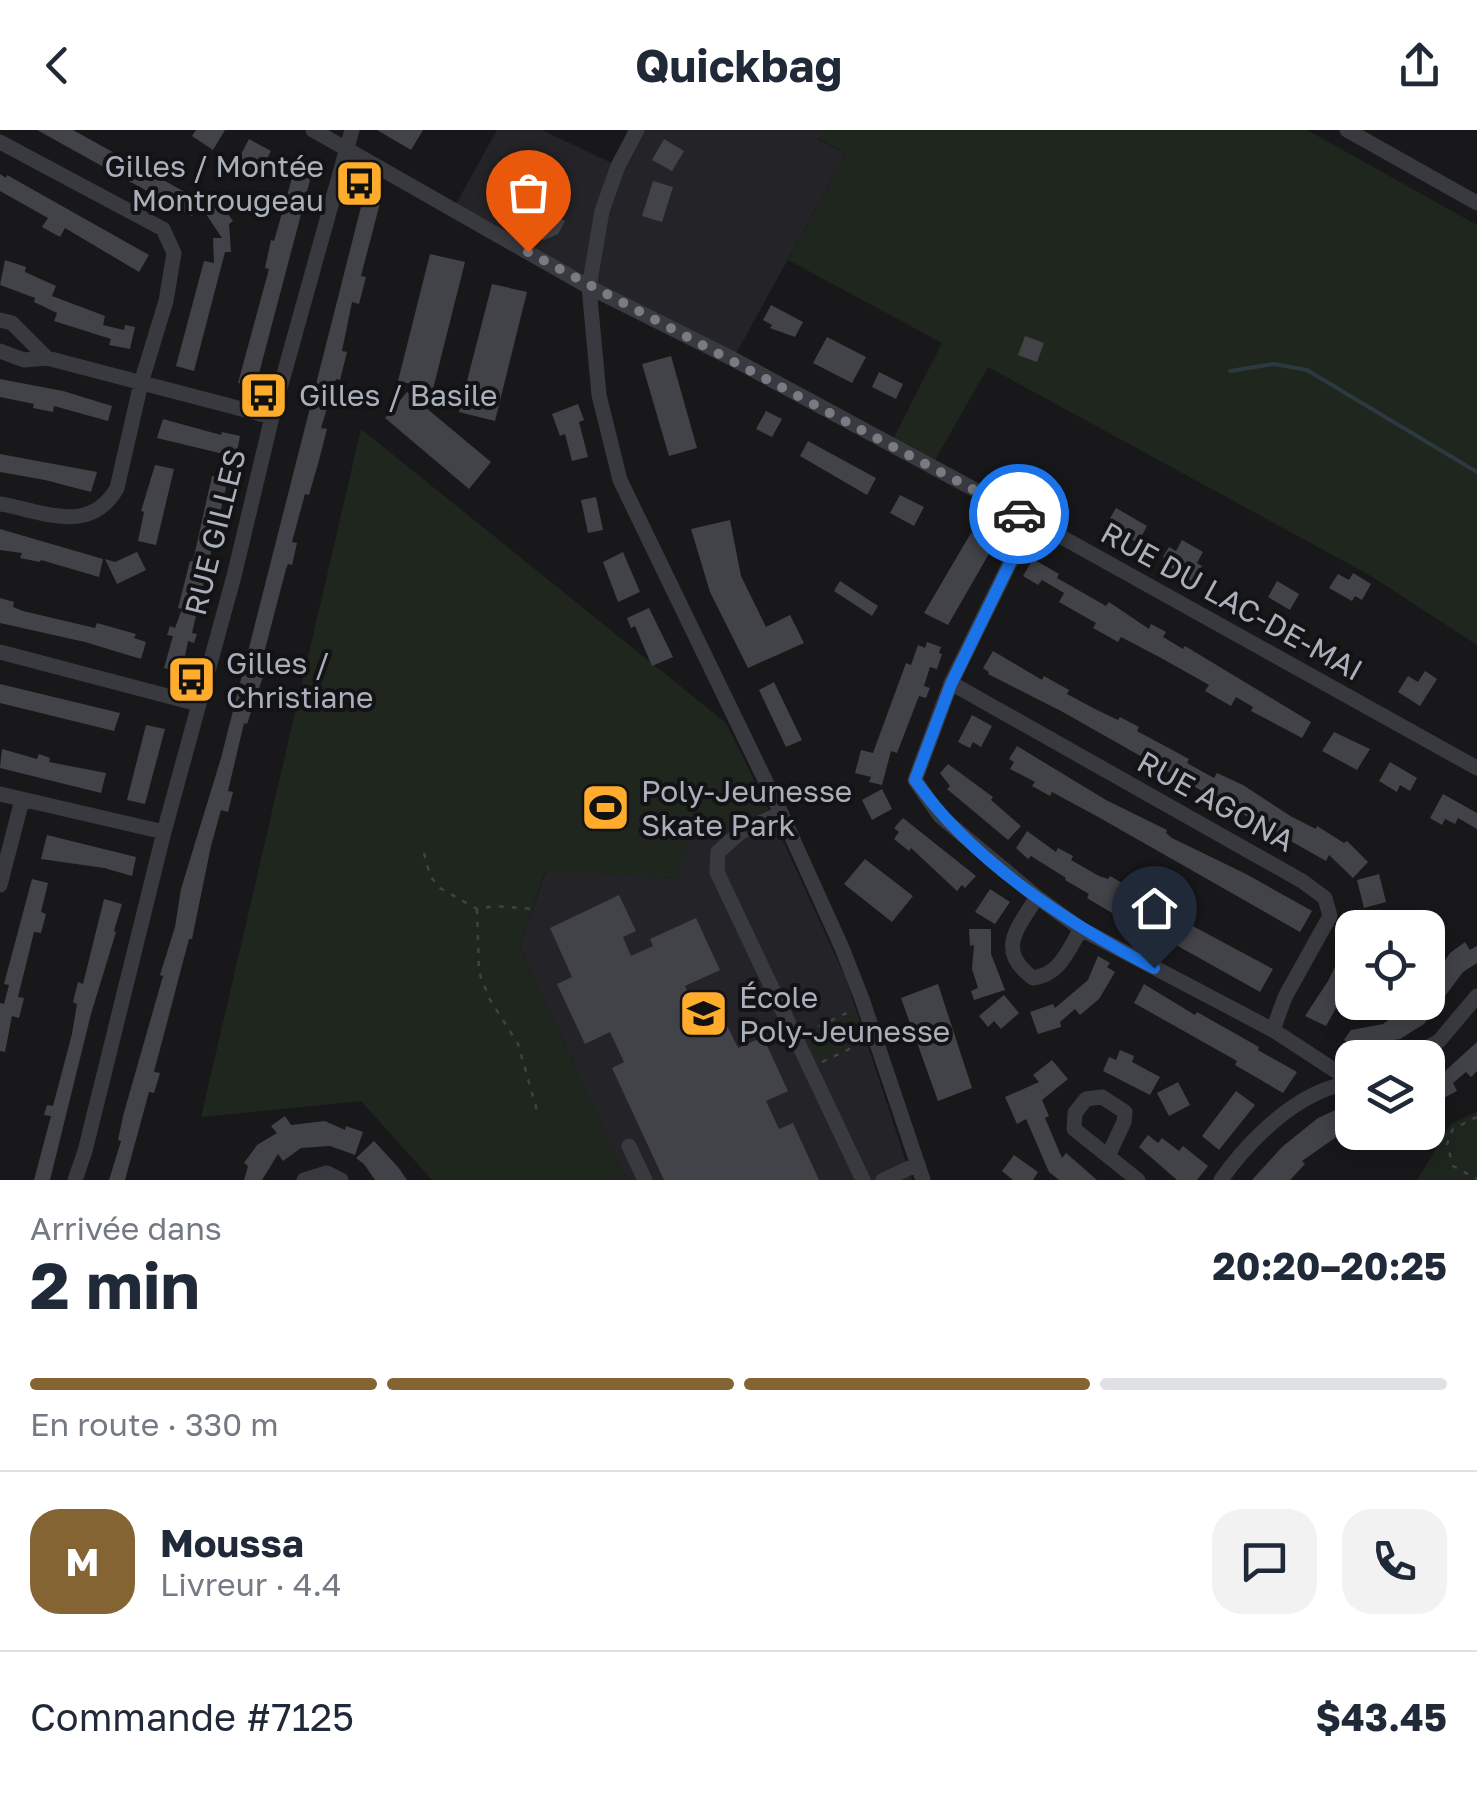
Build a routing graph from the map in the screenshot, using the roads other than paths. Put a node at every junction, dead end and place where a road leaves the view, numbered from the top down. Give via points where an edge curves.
1 (313, 130) edge
2 (352, 130) edge
3 (636, 130) edge
4 (1346, 130) edge
5 (0, 142) edge
6 (348, 150) junction
7 (1477, 204) edge
8 (589, 286) junction
9 (0, 320) edge
10 (0, 351) edge
11 (46, 358) junction
12 (141, 382) junction
13 (272, 417) junction
14 (0, 504) edge
15 (1031, 520) junction
16 (0, 652) edge
17 (951, 684) junction
18 (198, 704) junction
19 (1477, 768) edge
20 (0, 794) edge
21 (22, 800) junction
22 (782, 813) junction
23 (164, 832) junction
24 (0, 885) edge
25 (1037, 897) junction
26 (1081, 928) junction
27 (1477, 996) edge
28 (1274, 1030) junction
29 (1440, 1040) edge
30 (1335, 1070) edge
31 (1335, 1087) edge
32 (629, 1146) dead end
33 (1108, 1156) dead end
34 (920, 1172) edge
35 (75, 1180) edge
36 (304, 1180) edge
37 (341, 1180) edge
38 (645, 1180) edge
39 (863, 1180) edge
40 (883, 1180) edge
41 (1138, 1180) edge
42 (1221, 1180) edge

1 - 6 street, RUE DU LAC-DE-MAI
2 - 6 street, RUE GILLES
3 - 8 street via 602,211
4 - 7 street
5 - 12 street via 163,229 174,252
6 - 8 street, RUE DU LAC-DE-MAI
6 - 13 street, RUE GILLES
8 - 15 street, RUE DU LAC-DE-MAI
8 - 22 street via 599,396 620,480
9 - 11 street via 12,323
10 - 11 street via 24,360
11 - 12 street
12 - 13 street
12 - 14 street via 109,502 87,516 59,517
13 - 18 street, RUE GILLES
15 - 17 street
15 - 19 street, RUE DU LAC-DE-MAI
16 - 18 street
17 - 25 street via 915,780 940,816
17 - 28 street, RUE AGONA via 1325,898 1330,916
18 - 23 street, RUE GILLES
20 - 21 street
21 - 23 street
21 - 24 street
22 - 34 street via 864,1004
22 - 39 street via 741,832 718,852 717,872
23 - 35 street, RUE GILLES
25 - 26 street
25 - 26 street via 1011,939 1023,971 1033,978 1058,968
26 - 28 street
27 - 29 street
28 - 30 street
31 - 42 street via 1279,1118
32 - 38 street
33 - 41 street
34 - 40 street
36 - 37 street via 328,1172

